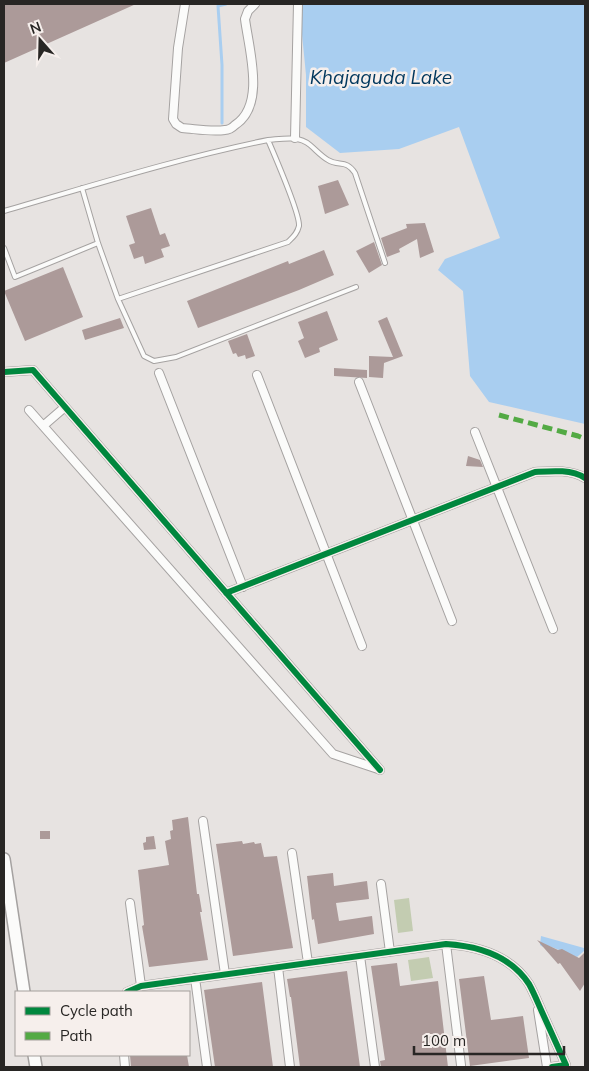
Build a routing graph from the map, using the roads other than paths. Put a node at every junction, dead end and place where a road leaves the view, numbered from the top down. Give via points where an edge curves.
1 (185, 4) edge
2 (255, 4) edge
3 (298, 4) edge
4 (295, 138) junction
5 (268, 140) junction
6 (82, 188) junction
7 (4, 211) edge
8 (98, 243) junction
9 (4, 248) edge
10 (385, 263) dead end
11 (356, 287) dead end
12 (118, 299) junction
13 (4, 372) edge
14 (159, 373) dead end
15 (257, 375) dead end
16 (359, 382) dead end
17 (65, 407) junction
18 (29, 410) dead end
19 (42, 426) junction
20 (475, 432) dead end
21 (585, 478) edge
22 (497, 486) junction
23 (412, 520) junction
24 (326, 554) junction
25 (243, 587) junction
26 (226, 593) junction
27 (452, 621) dead end
28 (553, 629) dead end
29 (362, 646) dead end
30 (203, 821) dead end
31 (292, 853) dead end
32 (4, 859) edge
33 (381, 884) dead end
34 (130, 903) dead end
35 (446, 944) junction
36 (390, 952) junction
37 (360, 956) junction
38 (308, 963) junction
39 (278, 967) junction
40 (225, 974) junction
41 (196, 978) junction
42 (141, 986) junction
43 (24, 991) edge
44 (130, 991) edge
45 (536, 1000) junction
46 (461, 1065) dead end
47 (207, 1067) edge
48 (290, 1067) edge
49 (375, 1067) edge
50 (546, 1067) edge
51 (552, 1067) edge

1 - 2 street via 173,119 182,128 226,130 248,114 253,97 245,19
3 - 4 street
4 - 5 lane
4 - 10 lane via 308,143 327,160 352,168
5 - 6 lane
5 - 12 lane via 299,224 296,234 288,242
6 - 7 lane
6 - 8 lane
8 - 9 lane via 15,277
8 - 12 lane
11 - 12 lane via 176,357 154,361 144,356
13 - 17 street via 33,370
14 - 25 street
15 - 24 street
16 - 23 street
17 - 19 street
17 - 26 street
18 - 19 street
19 - 26 street via 333,754 380,770
20 - 22 street
21 - 22 street via 558,470 535,472
22 - 23 street
22 - 28 street
23 - 24 street
23 - 27 street
24 - 25 street
24 - 29 street
25 - 26 street
30 - 40 street
31 - 38 street
32 - 43 main road
33 - 36 street
34 - 42 street
35 - 36 street
35 - 45 street via 473,947 496,955 519,971
35 - 46 street
36 - 37 street
37 - 38 street
37 - 49 street
38 - 39 street
39 - 40 street
39 - 48 street
40 - 41 street
41 - 42 street
41 - 47 street
42 - 44 street
45 - 50 street
45 - 51 street via 566,1065

